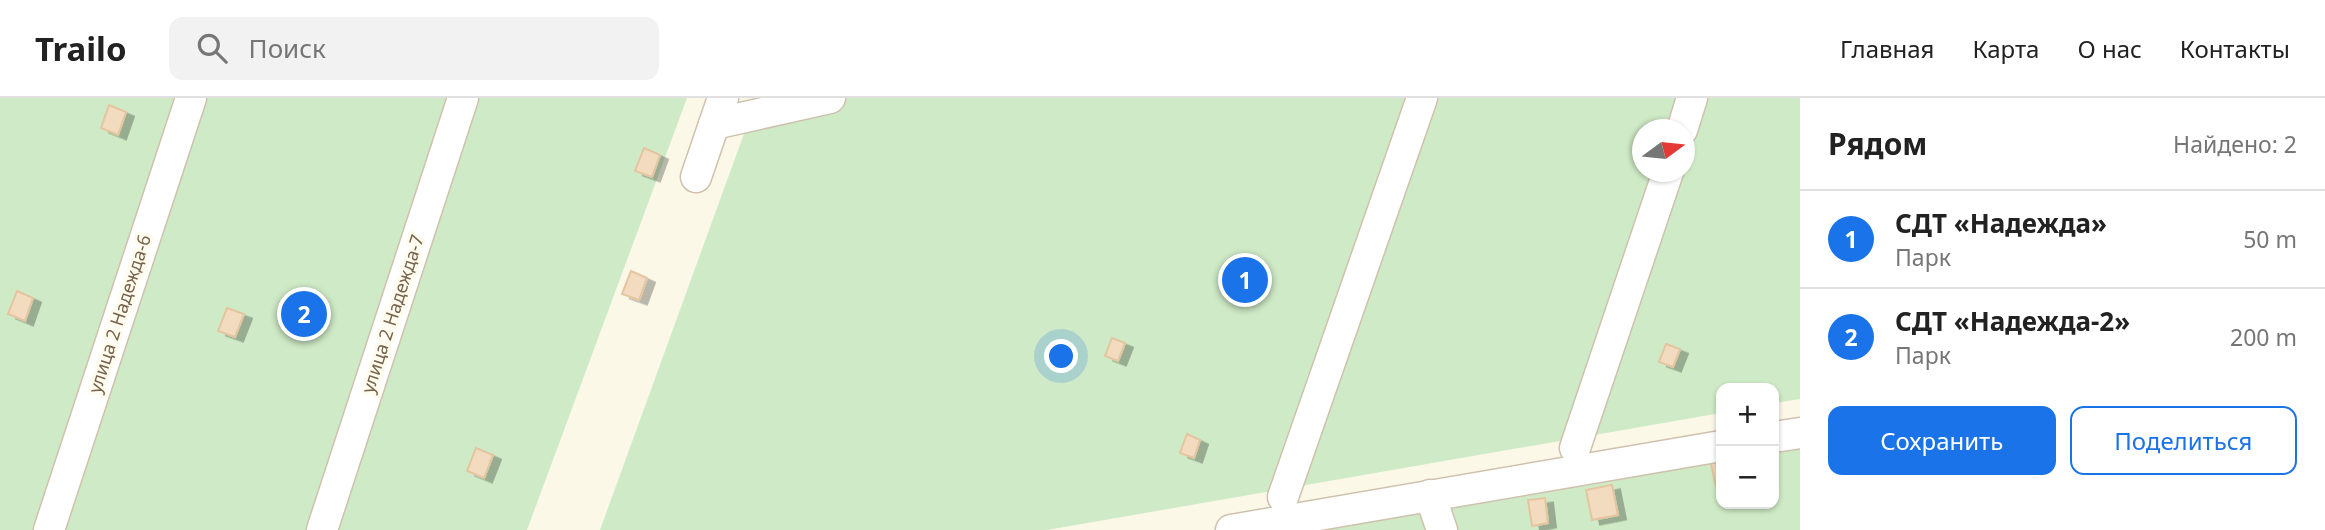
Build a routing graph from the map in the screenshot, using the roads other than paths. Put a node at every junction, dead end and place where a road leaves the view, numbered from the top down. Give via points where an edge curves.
1 (191, 98) edge
2 (463, 98) edge
3 (830, 98) edge
4 (1422, 98) edge
5 (1692, 98) edge
6 (718, 111) edge
7 (1685, 119) edge
8 (696, 177) dead end
9 (1665, 182) edge
10 (1800, 433) edge
11 (1779, 437) edge
12 (1716, 447) edge
13 (1575, 448) dead end
14 (1430, 495) junction
15 (1283, 497) dead end
16 (49, 530) edge
17 (322, 530) edge
18 (1231, 530) edge
19 (1442, 530) edge

1 - 16 street, улица 2 Надежда-6
2 - 17 street, улица 2 Надежда-7
3 - 6 street
4 - 15 street
5 - 7 street
6 - 8 street
9 - 13 street
10 - 11 street
12 - 14 street
14 - 18 street
14 - 19 street

